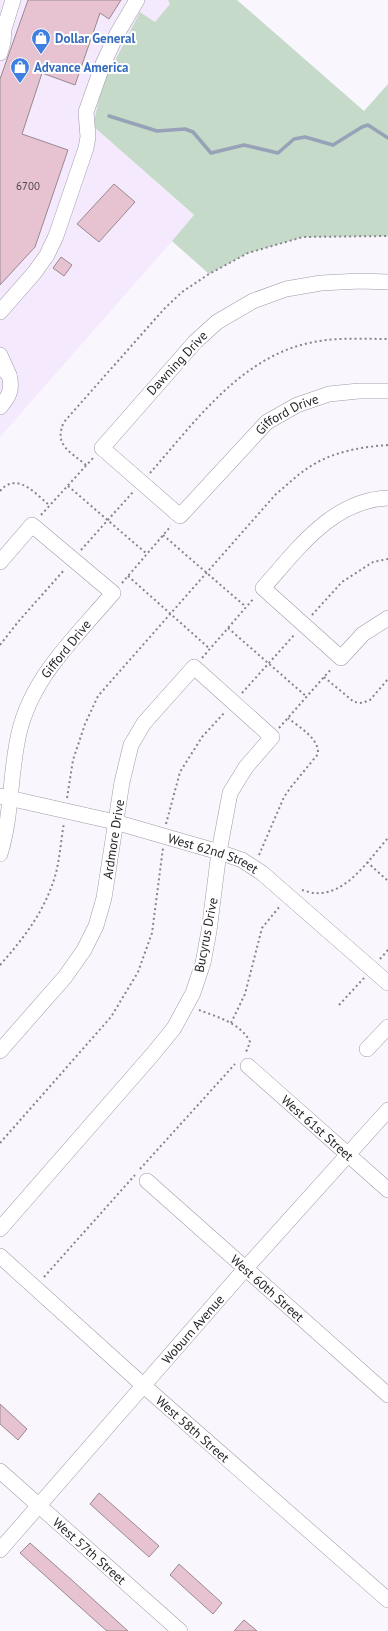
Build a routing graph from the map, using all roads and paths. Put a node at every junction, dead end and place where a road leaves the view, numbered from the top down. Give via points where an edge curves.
1 (13, 0) edge
2 (137, 0) edge
3 (0, 53) edge
4 (388, 236) edge
5 (388, 282) edge
6 (0, 312) edge
7 (388, 339) edge
8 (0, 355) edge
9 (5, 371) edge
10 (388, 390) edge
11 (0, 407) edge
12 (388, 445) edge
13 (102, 448) junction
14 (86, 465) junction
15 (141, 482) junction
16 (68, 486) junction
17 (0, 491) edge
18 (388, 498) edge
19 (50, 506) junction
20 (180, 516) junction
21 (108, 520) junction
22 (32, 526) junction
23 (163, 535) junction
24 (147, 554) junction
25 (388, 559) edge
26 (73, 560) junction
27 (0, 562) edge
28 (206, 573) junction
29 (128, 576) junction
30 (263, 588) junction
31 (113, 593) junction
32 (246, 607) junction
33 (170, 614) junction
34 (388, 618) edge
35 (304, 623) junction
36 (228, 628) junction
37 (0, 645) edge
38 (210, 649) junction
39 (341, 658) junction
40 (269, 663) junction
41 (194, 667) junction
42 (324, 677) junction
43 (388, 679) edge
44 (307, 697) junction
45 (232, 703) junction
46 (288, 718) junction
47 (272, 737) junction
48 (5, 797) edge
49 (67, 800) dead end
50 (64, 822) dead end
51 (115, 822) junction
52 (166, 824) dead end
53 (388, 838) edge
54 (163, 847) dead end
55 (219, 852) junction
56 (0, 854) edge
57 (259, 855) dead end
58 (366, 862) junction
59 (388, 881) edge
60 (296, 888) dead end
61 (280, 905) dead end
62 (388, 950) edge
63 (378, 961) dead end
64 (0, 965) edge
65 (363, 978) dead end
66 (388, 983) edge
67 (186, 1004) junction
68 (339, 1005) dead end
69 (231, 1023) junction
70 (388, 1027) edge
71 (367, 1049) dead end
72 (0, 1051) edge
73 (243, 1060) junction
74 (388, 1110) edge
75 (0, 1143) edge
76 (348, 1155) junction
77 (147, 1181) dead end
78 (388, 1190) edge
79 (0, 1229) edge
80 (0, 1256) edge
81 (245, 1269) junction
82 (44, 1277) dead end
83 (144, 1386) junction
84 (388, 1395) edge
85 (0, 1470) edge
86 (40, 1505) junction
87 (0, 1550) edge
88 (388, 1600) edge
89 (180, 1631) edge

1 - 3 street
2 - 6 street via 103,64 86,112 86,148 56,236 35,272
4 - 14 path via 302,237 288,240 248,253 182,292 64,422 59,438 63,445
5 - 13 street, Dawning Drive via 321,283 286,289 253,301 217,322 194,342
7 - 15 path via 340,339 309,343 257,366 230,386 208,408
8 - 9 street
9 - 11 street via 11,388 7,399
10 - 20 street, Gifford Drive via 329,394 297,405 267,422
12 - 28 path via 368,446 337,453 308,468 276,494
13 - 14 path
13 - 15 street
14 - 16 path
15 - 20 street
15 - 21 path
16 - 19 path
16 - 21 path
17 - 19 path via 8,484 16,482 26,485
18 - 30 street via 354,505 324,522
19 - 22 path
20 - 23 path
21 - 24 path
21 - 26 path
22 - 26 street
22 - 27 street
23 - 24 path
23 - 28 path
24 - 29 path
25 - 35 path via 373,562 342,582
26 - 31 street
26 - 37 path
28 - 32 path
28 - 33 path
29 - 31 path
29 - 33 path
30 - 32 path
30 - 35 street
31 - 48 street, Gifford Drive via 50,666 36,687 17,741
32 - 36 path
33 - 38 path
33 - 49 path via 98,696 73,760
34 - 39 street via 363,634
35 - 39 street
35 - 40 path
36 - 38 path
36 - 40 path
38 - 41 path
39 - 42 path
40 - 44 path
40 - 45 path
41 - 45 street
41 - 51 street, Ardmore Drive via 144,723 131,745
42 - 43 path via 354,702 362,703 370,700
42 - 44 path
44 - 46 path
45 - 47 street
45 - 52 path via 202,737 180,772
46 - 47 path
46 - 57 path via 316,742 318,754 284,797
47 - 55 street, Bucyrus Drive via 246,768 230,793
48 - 51 street, West 62nd Street
48 - 56 street, Gifford Drive via 5,839
50 - 64 path via 56,871 47,900 30,929
51 - 55 street, West 62nd Street
51 - 72 street, Ardmore Drive via 104,898 96,926 84,950 65,976
53 - 58 path
54 - 75 path via 152,933 138,972 111,1017
55 - 66 street, West 62nd Street via 242,860 262,873
55 - 67 street, Bucyrus Drive via 203,963 193,993
58 - 59 path
58 - 60 path via 350,881 329,891 316,893
61 - 69 path via 262,928 245,994
62 - 63 path
65 - 68 path
67 - 69 path
67 - 79 street, Bucyrus Drive via 174,1028 152,1055
69 - 73 path via 241,1030 250,1042
70 - 71 street
73 - 76 street, West 61st Street
73 - 82 path
74 - 76 street, Woburn Avenue
76 - 78 street, West 61st Street
76 - 81 street, Woburn Avenue
77 - 81 street, West 60th Street
80 - 83 street, West 58th Street
81 - 83 street, Woburn Avenue
81 - 84 street, West 60th Street
83 - 86 street, Woburn Avenue
83 - 88 street, West 58th Street
85 - 86 street, West 57th Street
86 - 87 street, Woburn Avenue
86 - 89 street, West 57th Street

